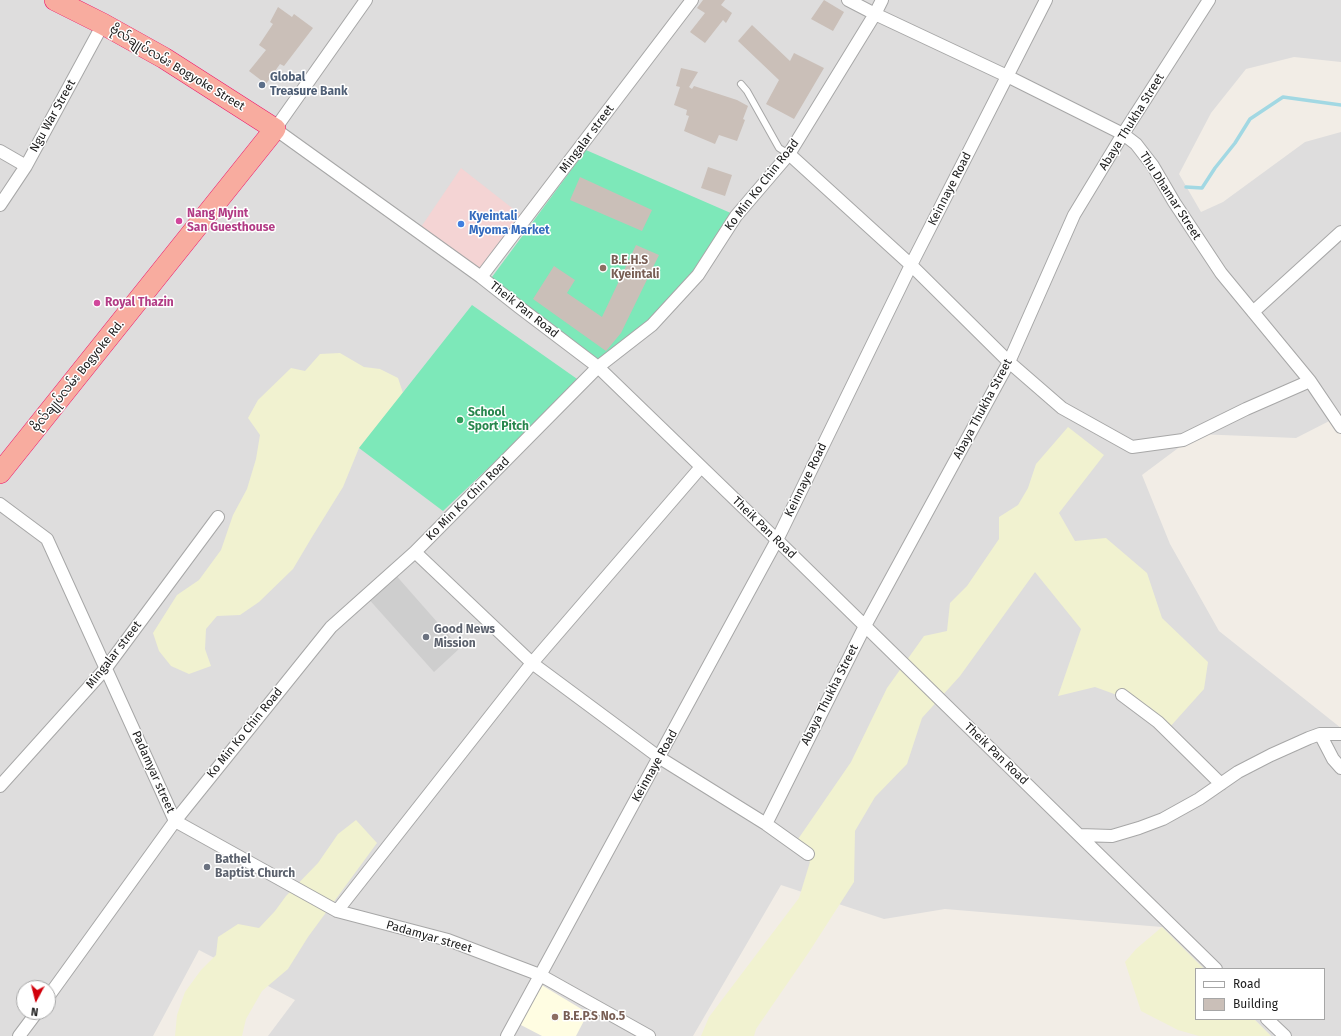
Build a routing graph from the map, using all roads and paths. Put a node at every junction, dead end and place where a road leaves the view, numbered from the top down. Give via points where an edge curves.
1 (56, 0) edge
2 (366, 0) edge
3 (692, 0) edge
4 (848, 0) edge
5 (882, 0) edge
6 (1046, 0) edge
7 (1209, 0) edge
8 (875, 14) junction
9 (103, 24) junction
10 (1007, 76) junction
11 (741, 84) dead end
12 (275, 129) junction
13 (1123, 134) junction
14 (0, 151) edge
15 (788, 154) junction
16 (26, 166) junction
17 (0, 206) edge
18 (1341, 232) edge
19 (911, 265) junction
20 (482, 276) junction
21 (1253, 312) junction
22 (1009, 362) junction
23 (598, 367) junction
24 (1310, 381) junction
25 (1338, 414) edge
26 (1341, 427) edge
27 (701, 468) junction
28 (0, 473) edge
29 (0, 504) edge
30 (218, 517) dead end
31 (777, 540) junction
32 (415, 552) junction
33 (865, 626) junction
34 (532, 663) junction
35 (106, 668) junction
36 (1122, 695) dead end
37 (1320, 734) junction
38 (1341, 734) edge
39 (660, 758) junction
40 (1341, 768) edge
41 (1221, 784) junction
42 (0, 786) edge
43 (175, 821) junction
44 (766, 824) junction
45 (1079, 834) junction
46 (808, 854) dead end
47 (337, 912) junction
48 (1215, 968) edge
49 (540, 975) junction
50 (56, 985) edge
51 (31, 1020) edge
52 (1269, 1020) edge
53 (19, 1036) edge
54 (507, 1036) edge
55 (648, 1036) edge
56 (1285, 1036) edge

1 - 9 highway, ဗိုလ်ချုပ်လမ်း Bogyoke Street
2 - 12 street
3 - 20 street, Mingalar street
4 - 8 street, Thu Dhamar Street
5 - 8 street, Ko Min Ko Chin Road
6 - 10 street, Keinnaye Road
7 - 13 street, Abaya Thukha Street
8 - 10 street, Thu Dhamar Street
8 - 15 street, Ko Min Ko Chin Road
9 - 12 highway, ဗိုလ်ချုပ်လမ်း Bogyoke Street via 164,58
9 - 16 street, Ngu War Street
10 - 13 street, Thu Dhamar Street
10 - 19 street, Keinnaye Road
11 - 15 lane via 779,148
12 - 20 street, Theik Pan Road
12 - 28 highway, ဗိုလ်ချုပ်လမ်း Bogyoke Rd.
13 - 21 street, Thu Dhamar Street via 1136,144 1153,166 1221,273
13 - 22 street, Abaya Thukha Street via 1074,215
14 - 16 street
15 - 19 street
15 - 23 street, Ko Min Ko Chin Road via 736,216 698,275 652,324
16 - 17 street, Ngu War Street
18 - 21 street
19 - 22 street
19 - 31 street, Keinnaye Road
20 - 23 street, Theik Pan Road
21 - 24 street, Thu Dhamar Street
22 - 24 street via 1062,408 1132,447 1183,440
22 - 33 street, Abaya Thukha Street
23 - 27 street, Theik Pan Road
23 - 32 street, Ko Min Ko Chin Road
24 - 25 street, Thu Dhamar Street
25 - 26 street, Thu Dhamar Street
27 - 31 street, Theik Pan Road
27 - 34 street
29 - 35 street, Padamyar street via 47,540
30 - 35 street, Mingalar street
31 - 33 street, Theik Pan Road
31 - 39 street, Keinnaye Road
32 - 34 street
32 - 43 street, Ko Min Ko Chin Road via 331,627
33 - 44 street, Abaya Thukha Street
33 - 45 street, Theik Pan Road
34 - 39 street
34 - 47 street
35 - 42 street, Mingalar street
35 - 43 street, Padamyar street
36 - 41 street via 1158,722
37 - 38 street
37 - 40 street via 1333,759
37 - 41 street via 1270,755
39 - 44 street
39 - 49 street, Keinnaye Road
41 - 45 street via 1169,816 1139,828 1112,836
43 - 47 street, Padamyar street
43 - 50 street, Ko Min Ko Chin Road
44 - 46 street
45 - 48 street, Theik Pan Road
47 - 49 street, Padamyar street via 448,940
49 - 54 street, Keinnaye Road
49 - 55 street, Padamyar street
51 - 53 street
52 - 56 street

